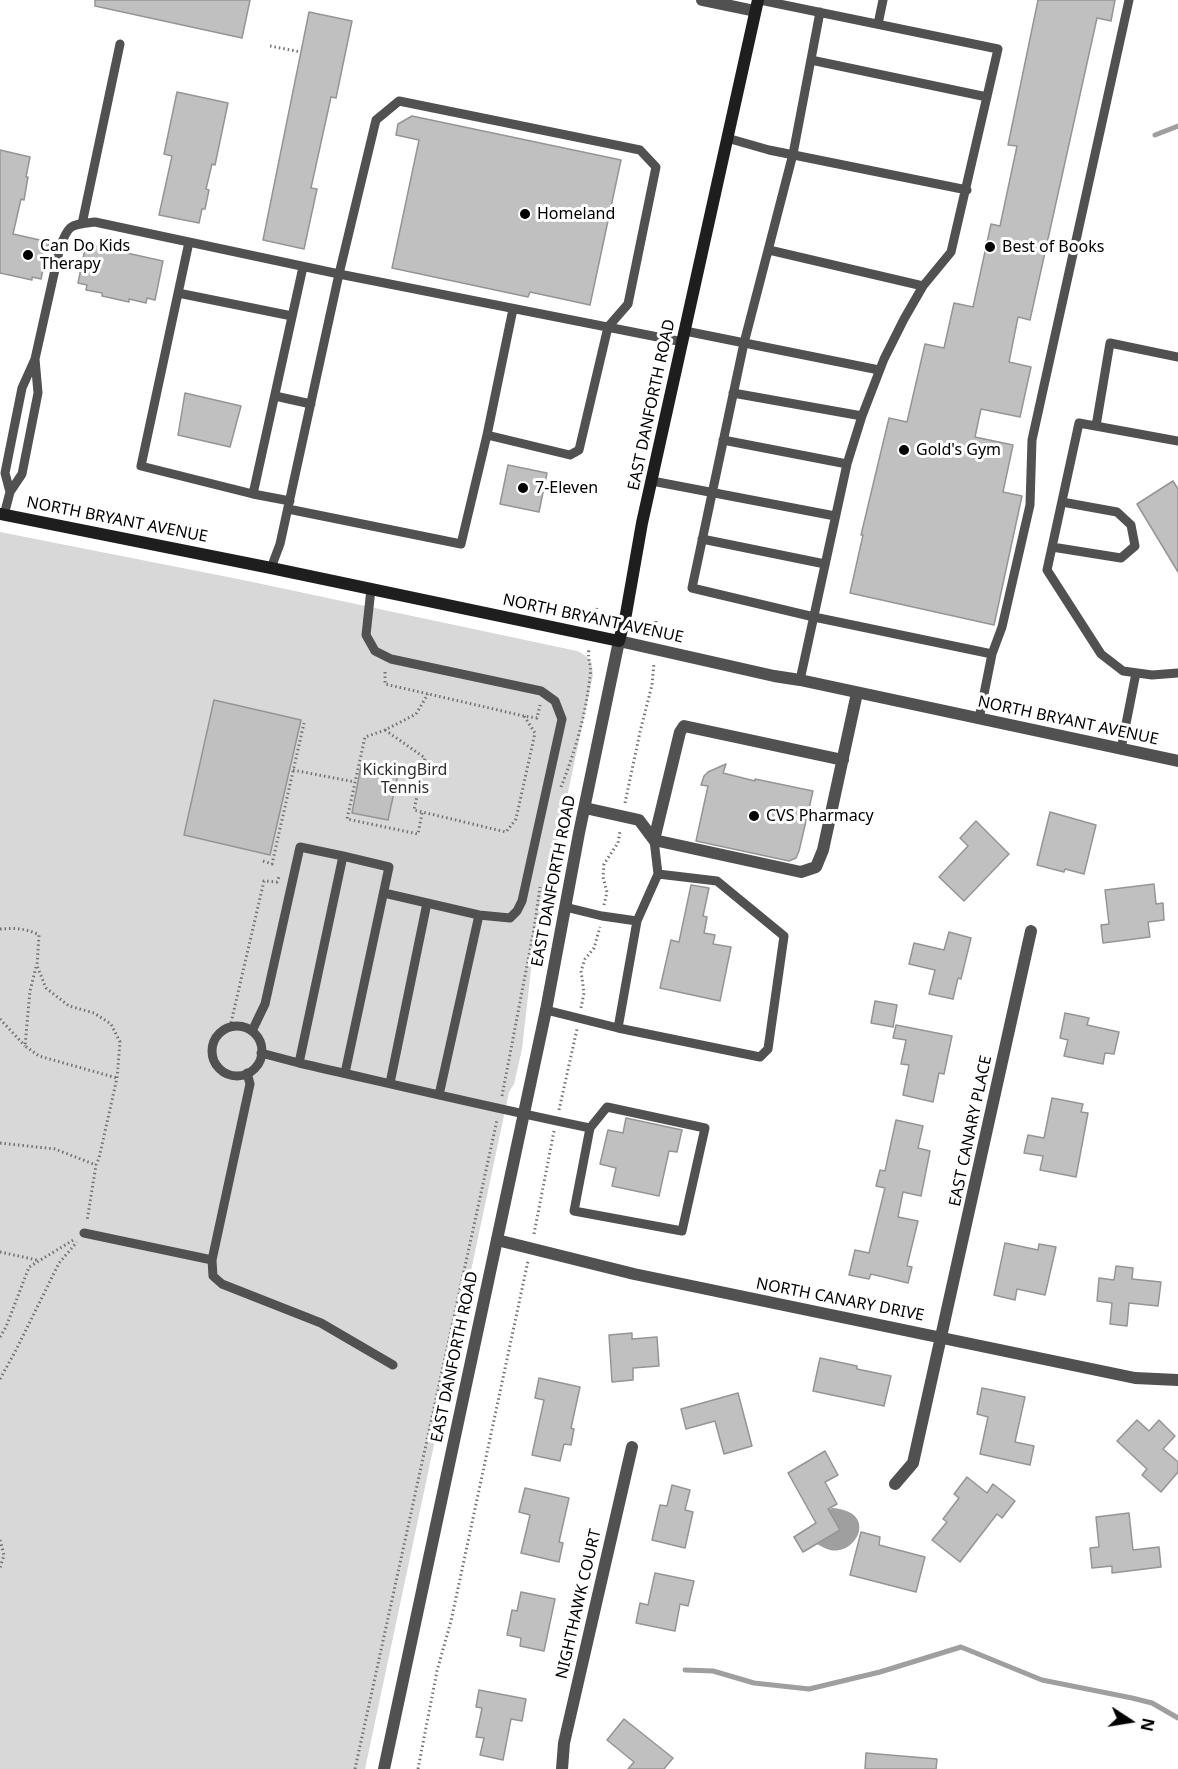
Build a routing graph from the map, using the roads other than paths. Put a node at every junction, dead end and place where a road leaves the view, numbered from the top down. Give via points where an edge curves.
1 (702, 0) edge
2 (883, 0) edge
3 (1129, 0) edge
4 (758, 4) edge
5 (820, 12) junction
6 (878, 24) junction
7 (120, 44) dead end
8 (811, 60) junction
9 (987, 97) junction
10 (727, 138) junction
11 (793, 154) junction
12 (967, 190) junction
13 (82, 224) junction
14 (189, 242) junction
15 (769, 250) junction
16 (303, 267) junction
17 (339, 274) junction
18 (923, 286) junction
19 (178, 293) junction
20 (513, 309) junction
21 (292, 316) junction
22 (608, 327) junction
23 (684, 337) junction
24 (744, 343) junction
25 (1178, 357) edge
26 (35, 359) junction
27 (879, 370) junction
28 (733, 393) junction
29 (275, 396) junction
30 (311, 404) junction
31 (862, 416) junction
32 (1096, 426) junction
33 (487, 435) junction
34 (723, 440) junction
35 (1178, 441) edge
36 (847, 464) junction
37 (652, 481) junction
38 (10, 492) junction
39 (711, 492) junction
40 (254, 494) junction
41 (1062, 502) junction
42 (289, 505) junction
43 (2, 514) edge
44 (835, 516) junction
45 (702, 538) junction
46 (1052, 547) junction
47 (825, 564) junction
48 (272, 567) junction
49 (370, 589) junction
50 (814, 617) junction
51 (619, 641) junction
52 (992, 654) junction
53 (1136, 673) junction
54 (1178, 673) edge
55 (800, 680) junction
56 (857, 693) junction
57 (979, 719) junction
58 (1121, 749) junction
59 (843, 760) junction
60 (1178, 761) edge
61 (585, 808) junction
62 (654, 840) junction
63 (343, 856) junction
64 (658, 874) junction
65 (384, 893) junction
66 (427, 903) junction
67 (565, 907) junction
68 (479, 915) junction
69 (637, 921) junction
70 (1031, 930) dead end
71 (546, 1010) junction
72 (618, 1028) junction
73 (252, 1031) junction
74 (261, 1053) junction
75 (299, 1063) junction
76 (247, 1073) junction
77 (345, 1073) junction
78 (390, 1083) junction
79 (439, 1095) junction
80 (524, 1113) junction
81 (590, 1128) junction
82 (84, 1233) road end
83 (497, 1240) junction
84 (212, 1260) junction
85 (941, 1337) junction
86 (393, 1365) dead end
87 (1178, 1380) edge
88 (632, 1448) dead end
89 (895, 1484) dead end
90 (384, 1769) edge
91 (562, 1769) edge

1 - 4 street
2 - 6 lane
3 - 52 lane via 1032,440 1030,505 1002,627
4 - 5 lane
4 - 10 main road, EAST DANFORTH ROAD
5 - 6 lane
5 - 8 lane
6 - 9 lane via 998,49
7 - 13 lane
8 - 9 lane
8 - 11 lane
9 - 12 lane
10 - 11 lane
10 - 23 main road, EAST DANFORTH ROAD
11 - 12 lane
11 - 15 lane
12 - 18 lane via 951,252
13 - 14 lane via 95,222
13 - 26 lane via 74,225 63,240
14 - 16 lane
14 - 19 lane
15 - 18 lane
15 - 24 lane
16 - 17 lane
16 - 21 lane
17 - 20 lane
17 - 22 lane via 376,120 399,101 640,150 656,167 627,304
17 - 30 lane
18 - 27 lane
19 - 21 lane
19 - 40 lane via 141,466
20 - 22 lane
20 - 33 lane
21 - 29 lane
22 - 23 lane
22 - 33 lane via 579,450 570,455
23 - 24 lane
23 - 37 main road, EAST DANFORTH ROAD
24 - 27 lane
24 - 28 lane
25 - 32 lane via 1110,343
26 - 38 lane via 22,388 5,473
26 - 38 lane via 38,393 22,474
27 - 31 lane
28 - 31 lane
28 - 34 lane
29 - 30 lane
29 - 40 lane
30 - 42 lane
31 - 36 lane
32 - 35 lane
32 - 41 lane via 1078,423
33 - 42 lane via 461,544
34 - 36 lane
34 - 39 lane
36 - 44 lane
37 - 39 lane
37 - 51 main road, EAST DANFORTH ROAD
38 - 43 lane
39 - 44 lane
39 - 45 lane
40 - 42 lane
41 - 46 lane
41 - 46 lane via 1117,512 1131,525 1136,546 1121,558
42 - 48 lane
43 - 48 main road, NORTH BRYANT AVENUE
44 - 47 lane
45 - 47 lane
45 - 50 lane via 692,588
46 - 53 lane via 1047,570 1101,654 1123,671
47 - 50 lane
48 - 49 main road, NORTH BRYANT AVENUE
49 - 51 main road, NORTH BRYANT AVENUE
49 - 68 lane via 366,635 375,651 391,659 541,691 555,701 562,719 522,901 510,918
50 - 52 lane
50 - 55 lane
51 - 55 street, NORTH BRYANT AVENUE
51 - 61 street, EAST DANFORTH ROAD
52 - 57 lane
53 - 54 lane
53 - 58 lane
55 - 56 street, NORTH BRYANT AVENUE
56 - 57 street, NORTH BRYANT AVENUE
56 - 59 street
57 - 58 street, NORTH BRYANT AVENUE
58 - 60 street, NORTH BRYANT AVENUE
59 - 62 street via 816,867 801,872
59 - 62 street via 684,726
61 - 62 street via 639,820
61 - 67 street, EAST DANFORTH ROAD
62 - 64 lane
63 - 65 lane via 389,867
63 - 73 lane via 300,847 265,1004
63 - 75 lane
64 - 69 lane
64 - 72 lane via 717,881 784,936 768,1049 760,1057
65 - 66 lane
65 - 77 lane
66 - 68 lane
66 - 78 lane
67 - 69 lane
67 - 71 street, EAST DANFORTH ROAD
68 - 79 lane
69 - 72 lane
70 - 85 street, EAST CANARY PLACE
71 - 72 lane
71 - 80 street, EAST DANFORTH ROAD
73 - 74 lane via 258,1037
73 - 76 lane via 237,1026 222,1030 212,1051 223,1072
74 - 75 lane
74 - 76 lane
75 - 77 lane
76 - 84 lane via 250,1084
77 - 78 lane
78 - 79 lane
79 - 80 lane
80 - 81 lane
80 - 83 street, EAST DANFORTH ROAD
81 - 81 lane via 574,1211 682,1231 705,1128 607,1107
82 - 84 lane
83 - 85 street, NORTH CANARY DRIVE via 645,1276
83 - 90 street, EAST DANFORTH ROAD
84 - 86 lane via 213,1276 222,1284 321,1323
85 - 87 street, NORTH CANARY DRIVE via 1135,1378
85 - 89 street, EAST CANARY PLACE via 913,1463
88 - 91 street, NIGHTHAWK COURT via 564,1743

